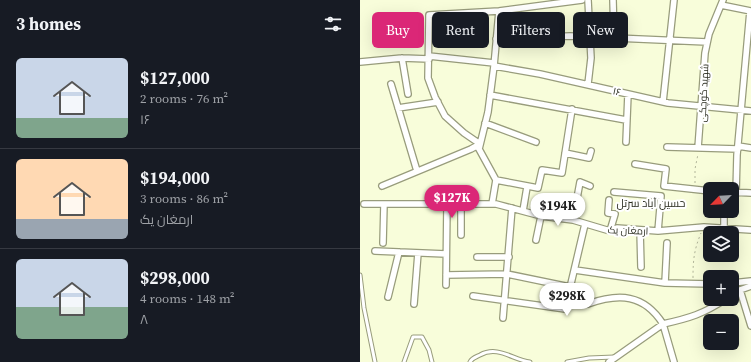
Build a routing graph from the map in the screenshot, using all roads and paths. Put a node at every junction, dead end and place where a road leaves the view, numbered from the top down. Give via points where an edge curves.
1 (582, 0) edge
2 (588, 0) edge
3 (614, 0) edge
4 (674, 0) edge
5 (722, 3) edge
6 (499, 11) junction
7 (751, 11) edge
8 (484, 12) edge
9 (589, 12) edge
10 (614, 12) edge
11 (432, 16) edge
12 (573, 36) edge
13 (628, 38) edge
14 (496, 39) junction
15 (670, 40) junction
16 (707, 42) junction
17 (591, 48) edge
18 (429, 57) junction
19 (402, 58) junction
20 (360, 62) edge
21 (494, 64) junction
22 (391, 84) dead end
23 (588, 84) junction
24 (408, 94) dead end
25 (628, 94) junction
26 (490, 95) junction
27 (438, 102) junction
28 (663, 102) junction
29 (702, 106) junction
30 (398, 108) junction
31 (572, 109) junction
32 (742, 110) junction
33 (751, 111) edge
34 (626, 120) junction
35 (485, 123) junction
36 (536, 142) dead end
37 (626, 142) dead end
38 (479, 147) junction
39 (667, 147) dead end
40 (698, 148) junction
41 (738, 148) junction
42 (751, 148) edge
43 (590, 151) dead end
44 (565, 153) junction
45 (635, 164) dead end
46 (417, 172) junction
47 (496, 180) junction
48 (735, 182) edge
49 (382, 186) dead end
50 (527, 186) junction
51 (590, 186) dead end
52 (695, 190) junction
53 (703, 191) edge
54 (614, 192) dead end
55 (739, 193) edge
56 (751, 193) edge
57 (609, 200) dead end
58 (364, 204) dead end
59 (384, 204) junction
60 (447, 204) junction
61 (462, 204) junction
62 (492, 204) junction
63 (512, 208) junction
64 (524, 211) junction
65 (541, 216) junction
66 (572, 220) junction
67 (586, 224) junction
68 (703, 227) edge
69 (703, 229) edge
70 (739, 229) edge
71 (640, 230) junction
72 (751, 230) edge
73 (610, 231) junction
74 (658, 231) junction
75 (461, 234) dead end
76 (536, 240) dead end
77 (383, 243) dead end
78 (667, 243) dead end
79 (375, 251) dead end
80 (399, 252) junction
81 (418, 253) junction
82 (446, 254) junction
83 (477, 257) dead end
84 (509, 257) junction
85 (641, 267) dead end
86 (575, 270) junction
87 (507, 274) junction
88 (360, 275) edge
89 (446, 275) junction
90 (751, 281) edge
91 (739, 282) edge
92 (665, 283) junction
93 (694, 284) junction
94 (703, 284) edge
95 (446, 285) dead end
96 (751, 286) edge
97 (570, 287) junction
98 (740, 290) joint
99 (473, 296) dead end
100 (388, 297) dead end
101 (505, 301) junction
102 (414, 304) dead end
103 (588, 304) dead end
104 (715, 306) edge
105 (503, 318) dead end
106 (663, 324) junction
107 (751, 326) edge
108 (616, 356) junction
109 (375, 362) edge
110 (404, 362) edge
111 (432, 362) edge
112 (470, 362) edge
113 (530, 362) edge
114 (567, 362) edge
115 (609, 362) edge
116 (674, 362) edge

1 - 6 street
2 - 9 street
3 - 10 street
4 - 15 street
5 - 7 street
5 - 16 street, شهید کوچکی
6 - 8 street
6 - 14 street
7 - 32 street
11 - 18 street via 429,16
12 - 14 street
13 - 15 street
14 - 21 street
15 - 16 street
15 - 28 street
16 - 29 street, شهید کوچکی
17 - 23 street
18 - 19 street, ۱۶
18 - 21 street, ۱۶
18 - 27 street via 428,78
19 - 20 street, ۱۶
19 - 24 street
21 - 23 street, ۱۶
21 - 26 street
22 - 30 street
23 - 25 street, ۱۶
25 - 28 street, ۱۶
25 - 34 street
26 - 31 street
26 - 35 street
27 - 30 street
27 - 38 street via 445,116
28 - 29 street, ۱۶
29 - 32 street, ۱۶
29 - 40 street, شهید کوچکی
30 - 46 street
31 - 34 street
31 - 44 street
32 - 33 street, ۱۶
32 - 41 street
34 - 37 street
35 - 36 street
35 - 38 street
38 - 46 street
38 - 47 street
39 - 40 street
40 - 41 street
40 - 52 path
41 - 42 street
41 - 48 street
43 - 44 street via 589,158
44 - 50 street via 562,173 542,170 538,188
45 - 52 street via 666,169 664,186
46 - 49 street
47 - 50 street
47 - 62 street
50 - 64 street
51 - 66 street via 580,182
52 - 53 street
54 - 74 street via 660,196
55 - 56 street
57 - 73 street via 608,213 615,214
58 - 59 street, ارمغان یک
59 - 60 street, ارمغان یک
59 - 77 street
60 - 61 street, ارمغان یک
60 - 82 street
61 - 62 street, ارمغان یک
61 - 75 street
62 - 63 street, ارمغان یک
63 - 64 street, ارمغان یک
63 - 84 street
64 - 65 street, ارمغان یک
65 - 66 street, ارمغان یک
65 - 76 street
66 - 67 street, ارمغان یک
67 - 73 street, ارمغان یک
67 - 86 street
68 - 74 street, ارمغان یک
69 - 93 path via 695,248
70 - 72 street, ارمغان یک
71 - 73 street, ارمغان یک via 617,228
71 - 74 street, ارمغان یک
71 - 85 street
78 - 92 street
79 - 80 street
80 - 81 street
80 - 100 street
81 - 82 street
81 - 102 street
82 - 89 street
83 - 84 street
84 - 87 street
86 - 92 street
86 - 97 street
87 - 89 street
87 - 97 street
87 - 101 street
88 - 109 lane
89 - 95 street
90 - 91 street
92 - 93 street
93 - 94 street
96 - 98 street
97 - 101 street via 565,308
98 - 107 street
99 - 101 street
101 - 105 street
103 - 106 street via 604,299 631,298 640,301 657,314
104 - 106 street via 693,317
106 - 108 street
106 - 116 street
108 - 114 lane
108 - 115 street
110 - 111 lane via 413,337 422,336
112 - 113 lane via 485,352 502,352

